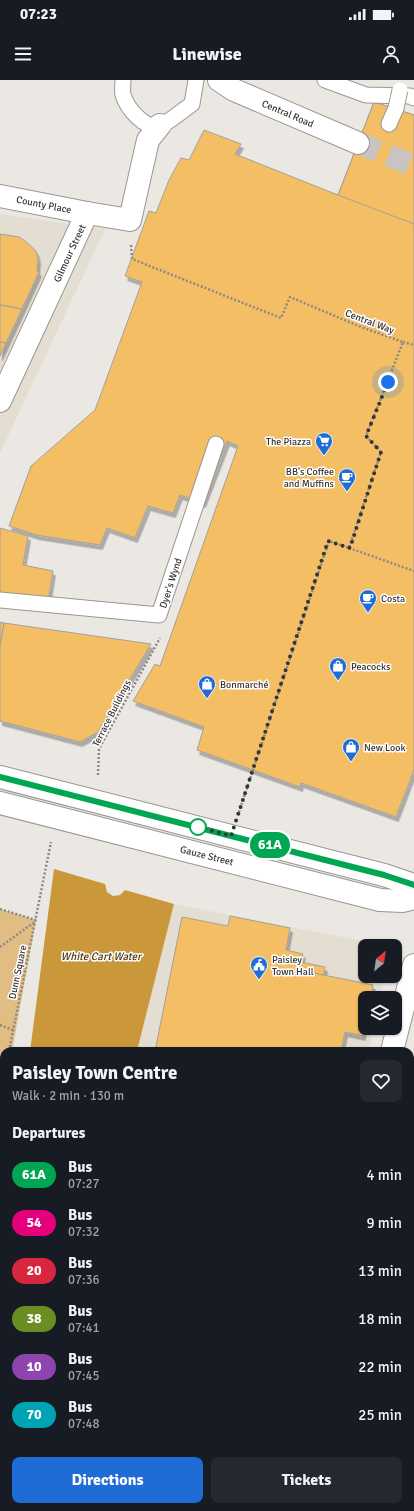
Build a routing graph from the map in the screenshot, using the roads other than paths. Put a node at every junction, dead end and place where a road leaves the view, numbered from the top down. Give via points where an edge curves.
1 (123, 80) edge
2 (196, 80) edge
3 (219, 80) edge
4 (325, 80) edge
5 (407, 92) edge
6 (414, 98) edge
7 (389, 124) dead end
8 (160, 126) junction
9 (358, 143) tunnel mouth
10 (0, 196) edge
11 (87, 213) junction
12 (0, 401) edge
13 (216, 444) dead end
14 (0, 600) edge
15 (0, 777) edge
16 (0, 803) edge
17 (414, 885) edge
18 (414, 898) edge
19 (414, 965) edge
20 (406, 1026) edge
21 (394, 1047) edge

1 - 8 lane via 122,94 128,108 150,125
2 - 8 lane via 192,104
3 - 9 street, Central Road via 234,90
4 - 6 lane via 366,95
5 - 7 lane, bridge
8 - 11 street, Gilmour Street via 148,140 130,220
10 - 11 street, County Place
11 - 12 street, Gilmour Street
13 - 14 lane, Dyer's Wynd via 159,615
15 - 17 street via 384,875
16 - 18 street, Gauze Street via 380,900 402,901
19 - 20 street
20 - 21 street

